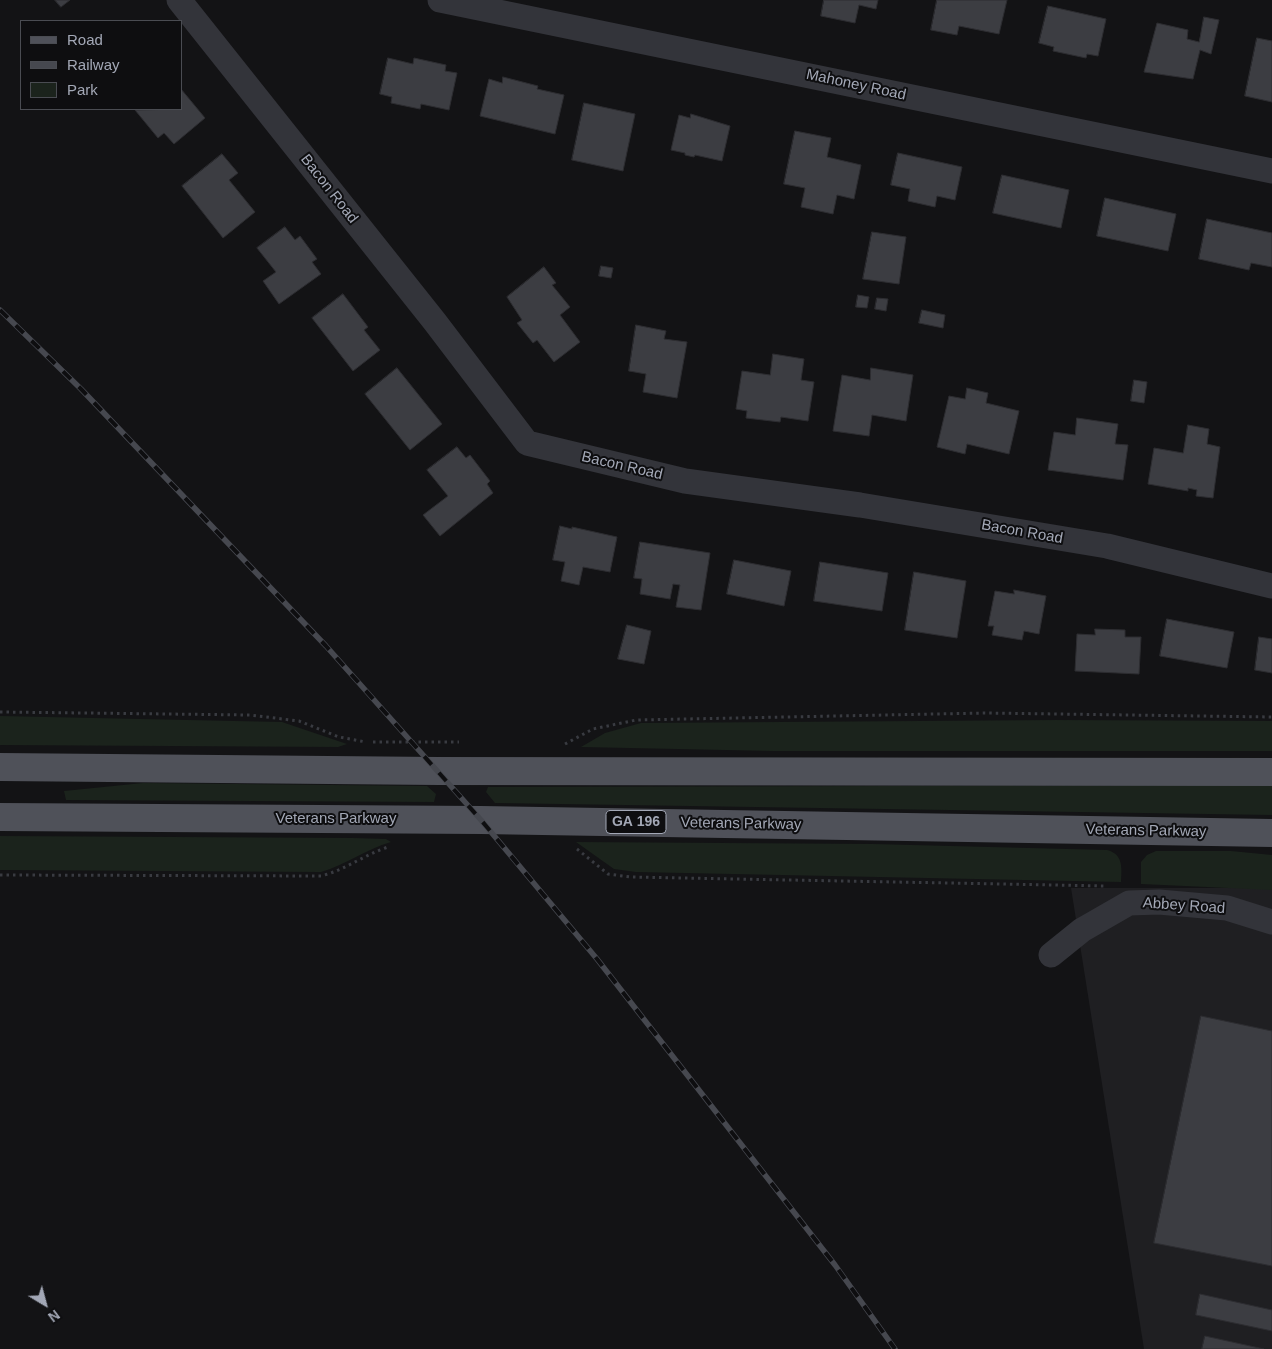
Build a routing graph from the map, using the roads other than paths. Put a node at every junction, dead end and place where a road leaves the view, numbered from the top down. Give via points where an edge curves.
1 (179, 0) edge
2 (440, 0) edge
3 (1272, 171) edge
4 (1272, 586) edge
5 (0, 767) edge
6 (1272, 772) edge
7 (0, 817) edge
8 (1272, 833) edge
9 (1272, 922) edge
10 (1051, 955) dead end

1 - 4 street, Bacon Road via 527,444 685,481 860,504 1107,546
2 - 3 street, Mahoney Road
5 - 6 main road
7 - 8 main road, Veterans Parkway / GA 196 via 471,820
9 - 10 street, Abbey Road via 1227,908 1159,902 1129,903 1082,930

